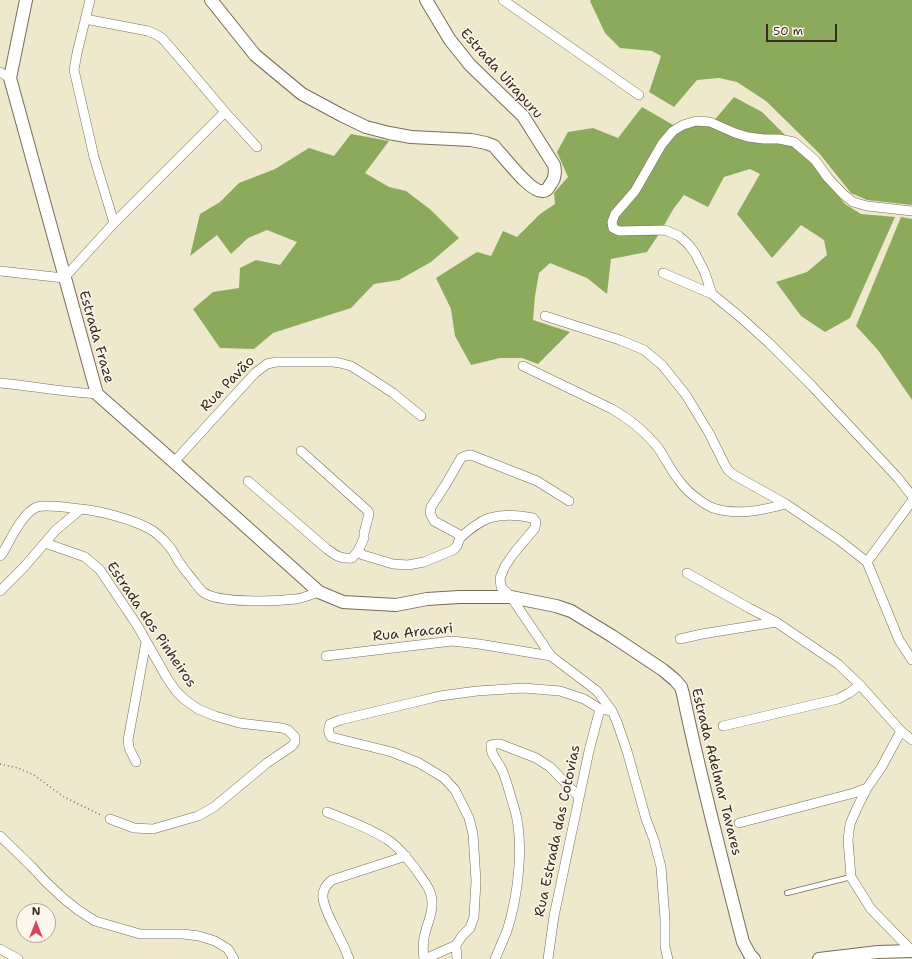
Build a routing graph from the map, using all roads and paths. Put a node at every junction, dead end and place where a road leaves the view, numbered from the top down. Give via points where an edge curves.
1 (26, 0) edge
2 (90, 0) edge
3 (211, 0) edge
4 (426, 0) edge
5 (503, 0) edge
6 (85, 19) junction
7 (5, 75) edge
8 (639, 94) dead end
9 (225, 112) junction
10 (257, 147) dead end
11 (912, 211) edge
12 (114, 223) junction
13 (0, 271) edge
14 (663, 272) dead end
15 (64, 278) junction
16 (712, 294) junction
17 (545, 316) dead end
18 (523, 366) dead end
19 (0, 383) edge
20 (97, 394) junction
21 (421, 416) dead end
22 (301, 451) dead end
23 (174, 462) junction
24 (248, 481) dead end
25 (912, 496) edge
26 (569, 501) dead end
27 (912, 501) edge
28 (786, 504) junction
29 (81, 509) junction
30 (460, 538) junction
31 (45, 543) junction
32 (358, 551) junction
33 (0, 556) edge
34 (867, 562) junction
35 (687, 573) dead end
36 (0, 591) edge
37 (319, 592) junction
38 (511, 597) junction
39 (776, 622) junction
40 (680, 639) dead end
41 (146, 642) junction
42 (326, 656) dead end
43 (551, 656) junction
44 (912, 660) edge
45 (860, 685) junction
46 (600, 709) junction
47 (612, 711) junction
48 (723, 726) dead end
49 (901, 731) junction
50 (912, 740) edge
51 (136, 762) dead end
52 (0, 764) edge
53 (867, 788) junction
54 (579, 797) junction
55 (327, 812) dead end
56 (110, 819) joint
57 (739, 823) dead end
58 (0, 836) edge
59 (406, 856) junction
60 (851, 877) junction
61 (787, 893) dead end
62 (456, 945) junction
63 (0, 949) edge
64 (912, 951) edge
65 (18, 959) edge
66 (234, 959) edge
67 (349, 959) edge
68 (424, 959) edge
69 (457, 959) edge
70 (495, 959) edge
71 (548, 959) edge
72 (668, 959) edge
73 (754, 959) edge
74 (819, 959) edge

1 - 7 street, Estrada Fraze
2 - 6 street
3 - 4 street, Estrada Uirapuru via 255,55 302,94 366,127 411,137 471,140 494,146 528,184 542,192 546,190 552,183 554,165 533,131 523,116 470,66 450,40
5 - 8 street
6 - 9 street via 148,32 162,38
6 - 12 street via 74,70 94,157
7 - 15 street, Estrada Fraze
9 - 10 street
9 - 12 street
11 - 16 street via 853,202 828,178 815,160 794,142 748,137 710,122 696,121 683,125 673,131 662,144 635,191 615,214 612,222 618,231 665,230 679,236 695,254
12 - 15 street
13 - 15 street
14 - 16 street
15 - 20 street, Estrada Fraze
16 - 25 street via 769,343 812,386
17 - 28 street via 644,350 662,365 686,395 728,470
18 - 28 street via 625,416 656,444 679,481 693,496 712,508 743,512
19 - 20 street
20 - 23 street, Estrada Fraze
21 - 23 street, Rua Pavão via 393,393 351,366 333,362 276,362 267,364 255,373
22 - 32 street via 368,511 364,538
23 - 37 street, Estrada Fraze
24 - 32 street via 335,555 344,559 352,558
26 - 30 street via 537,481 471,455 465,456 461,458 431,507 430,513 434,521 458,534
27 - 34 street
28 - 34 street
29 - 31 street
29 - 33 street via 37,507 21,521
29 - 37 street via 93,510 148,528 168,544 181,566 203,592 213,597 247,601 297,599
30 - 32 street via 453,550 424,562 408,565 393,564 363,555
30 - 38 street via 489,518 533,518 536,522 535,528 514,553 500,578 501,587
31 - 36 street
31 - 41 street, Estrada dos Pinheiros via 85,557 100,570
34 - 44 street via 899,640
35 - 39 street
37 - 38 street, Estrada Adelmar Tavares via 343,602 396,605 427,599
38 - 43 street
38 - 73 street, Estrada Adelmar Tavares via 571,611 663,670 681,687 743,942
39 - 40 street
39 - 45 street via 838,664
41 - 51 street via 128,740
41 - 56 street, Estrada dos Pinheiros via 176,691 198,709 239,723 288,730 295,737 295,742 214,807 198,816 153,829 134,828
42 - 43 street, Rua Aracari via 452,642
43 - 47 street via 597,692
45 - 48 street via 838,699
45 - 49 street
46 - 47 street
46 - 54 street, Rua Estrada das Cotovias
46 - 62 street via 584,699 560,691 523,688 440,696 330,724 328,729 331,737 392,752 419,763 444,778 455,790 469,818 473,834 476,880 474,917 470,928
47 - 72 street via 627,751 661,867 665,947
49 - 50 street
49 - 53 street
52 - 56 path via 34,775 64,797
53 - 57 street
53 - 60 street via 850,824 848,840
54 - 70 street via 536,758 500,744 492,745 491,750 502,770 515,809 520,855 516,892 507,930
54 - 71 street, Rua Estrada das Cotovias via 554,916
55 - 59 street via 376,832
58 - 66 street via 63,898 95,921 140,934 199,936 216,941 228,949
59 - 67 street via 332,880 326,885 323,898
59 - 68 street via 430,890 432,900 424,939
60 - 61 lane
60 - 64 street via 871,909
62 - 68 street
62 - 69 street
63 - 65 street
64 - 74 street

